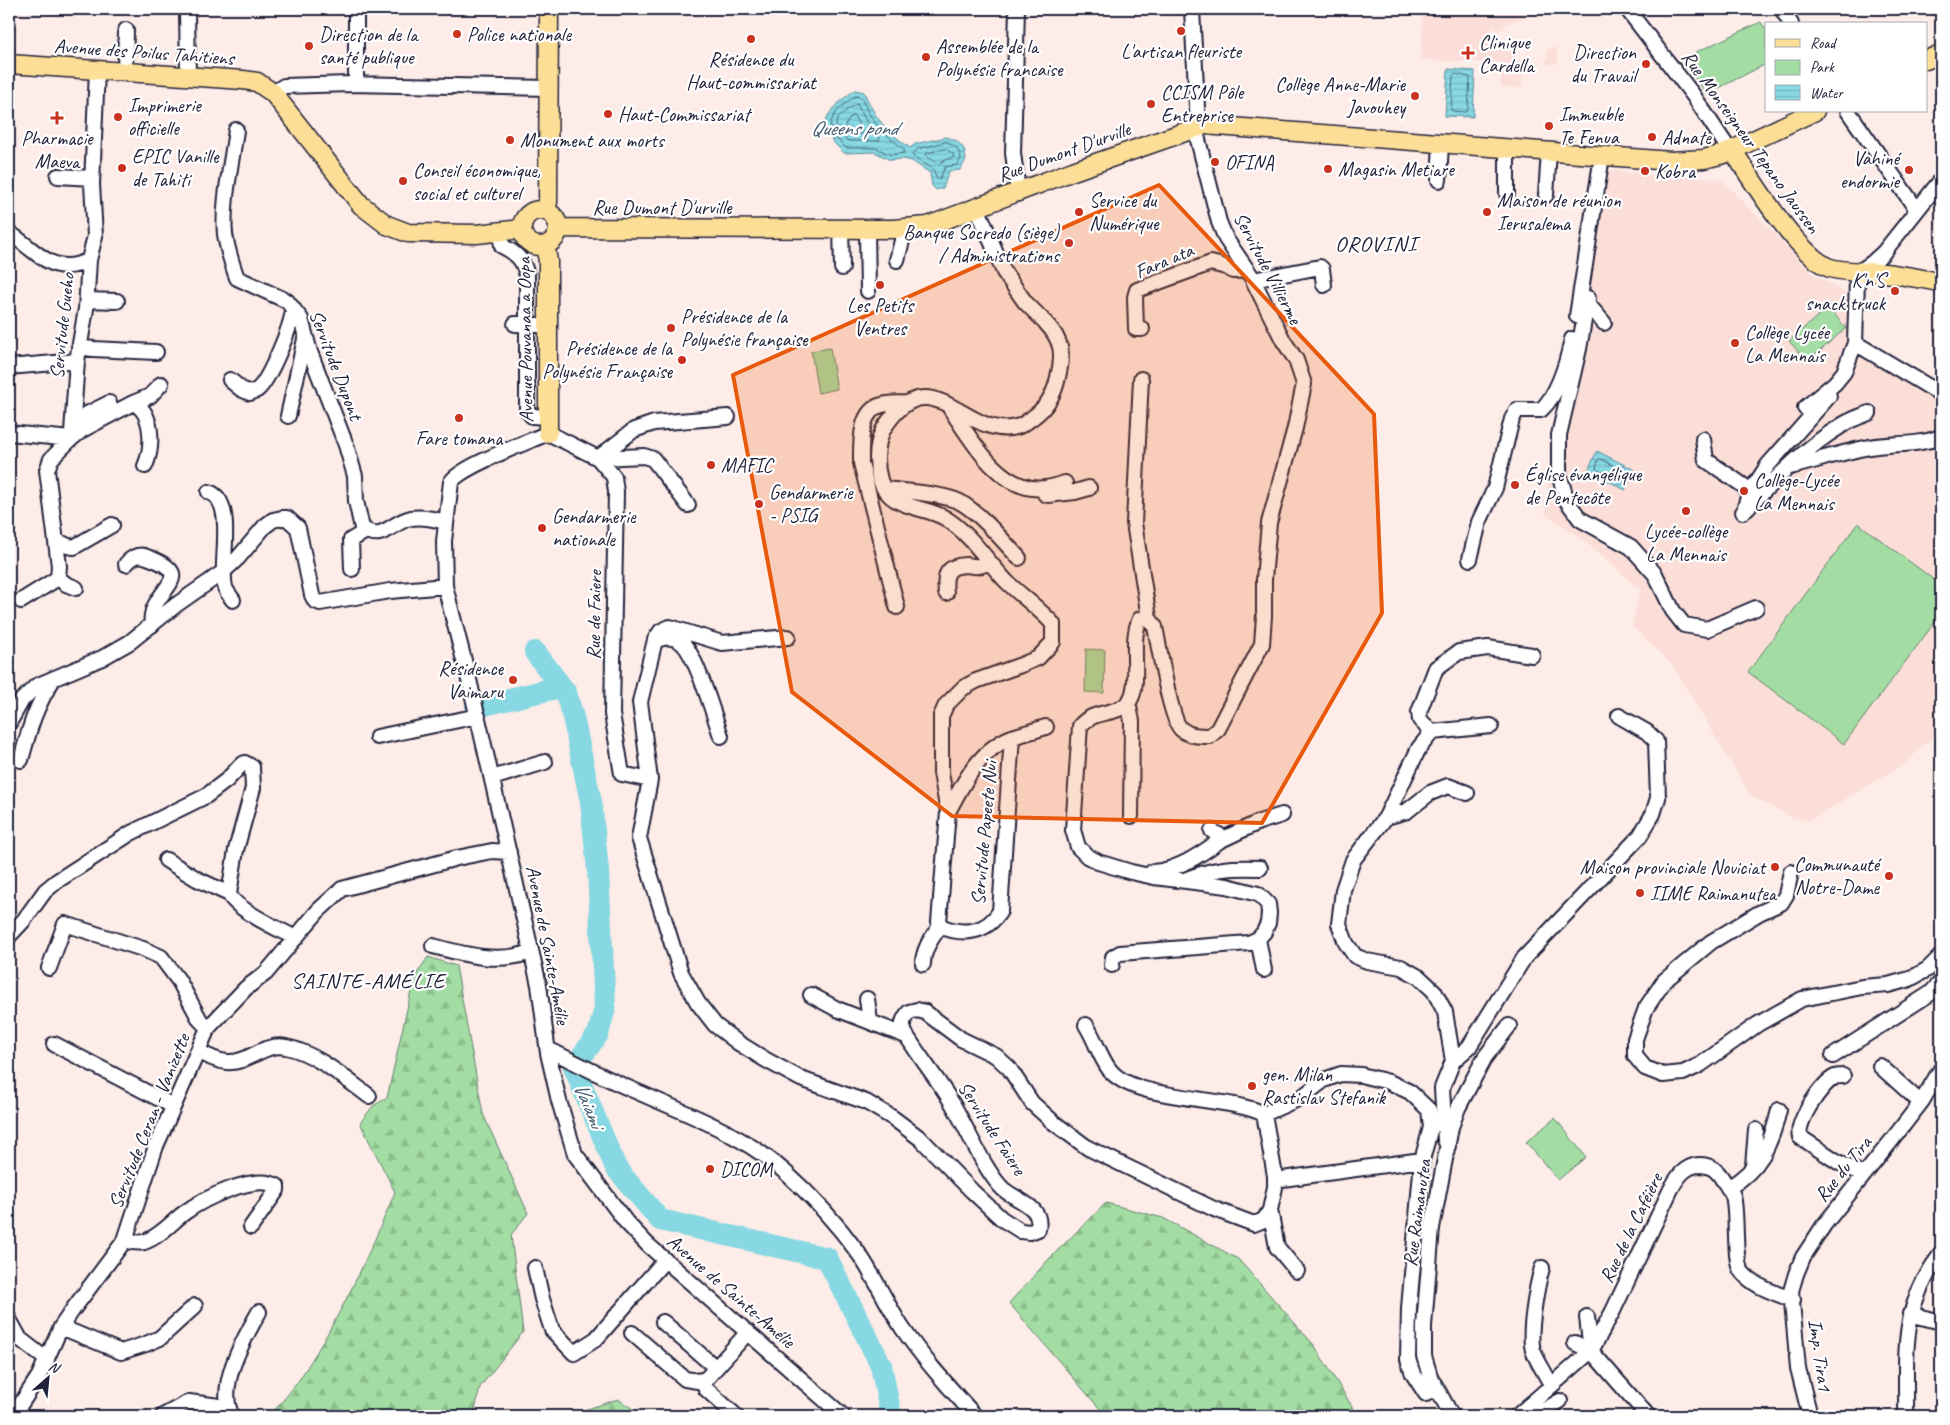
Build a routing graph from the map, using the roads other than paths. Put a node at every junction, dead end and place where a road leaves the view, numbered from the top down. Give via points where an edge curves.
1 (187, 9) edge
2 (356, 9) edge
3 (549, 9) edge
4 (1017, 9) edge
5 (1192, 9) edge
6 (1196, 9) edge
7 (1627, 9) edge
8 (1782, 9) edge
9 (1790, 22) edge
10 (126, 30) dead end
11 (1941, 54) edge
12 (1928, 59) edge
13 (9, 64) edge
14 (96, 70) junction
15 (125, 72) junction
16 (188, 76) junction
17 (356, 84) junction
18 (549, 88) junction
19 (273, 93) junction
20 (1813, 112) edge
21 (1849, 112) edge
22 (1198, 127) junction
23 (236, 130) dead end
24 (1441, 142) junction
25 (1507, 148) junction
26 (1730, 151) junction
27 (1549, 152) junction
28 (1606, 156) junction
29 (58, 176) dead end
30 (92, 178) junction
31 (1439, 180) dead end
32 (1941, 180) edge
33 (1018, 191) junction
34 (1507, 194) dead end
35 (1546, 195) dead end
36 (977, 207) junction
37 (1917, 210) junction
38 (546, 211) junction
39 (522, 228) junction
40 (558, 228) junction
41 (841, 229) junction
42 (867, 229) junction
43 (905, 229) junction
44 (500, 231) junction
45 (9, 233) edge
46 (545, 245) junction
47 (89, 260) junction
48 (896, 260) dead end
49 (842, 268) dead end
50 (1860, 271) junction
51 (1250, 275) junction
52 (1941, 282) edge
53 (1324, 285) dead end
54 (868, 291) dead end
55 (87, 300) junction
56 (117, 301) dead end
57 (1587, 304) junction
58 (293, 308) junction
59 (1604, 323) dead end
60 (521, 324) junction
61 (548, 325) junction
62 (1142, 330) dead end
63 (306, 336) junction
64 (1855, 343) junction
65 (79, 347) junction
66 (156, 352) dead end
67 (77, 361) junction
68 (9, 367) edge
69 (1141, 379) dead end
70 (230, 380) dead end
71 (1835, 383) junction
72 (161, 384) dead end
73 (1941, 394) edge
74 (947, 402) junction
75 (108, 403) dead end
76 (133, 403) junction
77 (907, 403) junction
78 (1805, 408) dead end
79 (1868, 413) dead end
80 (288, 416) dead end
81 (728, 417) dead end
82 (548, 425) junction
83 (9, 433) edge
84 (1941, 437) edge
85 (71, 439) junction
86 (1703, 439) dead end
87 (598, 458) junction
88 (145, 466) dead end
89 (1787, 468) junction
90 (1065, 483) dead end
91 (1030, 487) junction
92 (1089, 488) dead end
93 (884, 489) junction
94 (209, 492) dead end
95 (1749, 494) junction
96 (688, 505) dead end
97 (446, 522) junction
98 (112, 525) dead end
99 (366, 531) junction
100 (56, 540) junction
101 (1019, 558) dead end
102 (1470, 559) dead end
103 (989, 562) junction
104 (126, 564) dead end
105 (352, 568) dead end
106 (223, 572) junction
107 (58, 578) junction
108 (445, 586) junction
109 (76, 588) dead end
110 (946, 593) dead end
111 (233, 600) dead end
112 (21, 601) dead end
113 (897, 607) dead end
114 (1756, 608) dead end
115 (1149, 618) junction
116 (152, 625) junction
117 (788, 637) dead end
118 (655, 640) junction
119 (1532, 655) dead end
120 (54, 677) junction
121 (1128, 702) junction
122 (478, 716) junction
123 (1619, 716) dead end
124 (9, 723) edge
125 (1491, 726) dead end
126 (1046, 727) dead end
127 (1432, 732) junction
128 (721, 736) dead end
129 (377, 737) dead end
130 (1012, 737) junction
131 (21, 760) dead end
132 (545, 762) dead end
133 (492, 778) junction
134 (650, 780) junction
135 (1467, 793) dead end
136 (948, 812) junction
137 (1282, 815) dead end
138 (1131, 816) dead end
139 (1386, 816) junction
140 (509, 852) junction
141 (166, 860) dead end
142 (1260, 868) dead end
143 (1134, 872) junction
144 (1791, 872) dead end
145 (1184, 881) junction
146 (228, 894) junction
147 (940, 926) junction
148 (9, 936) edge
149 (296, 938) junction
150 (1258, 939) junction
151 (433, 946) dead end
152 (531, 952) junction
153 (1941, 956) edge
154 (923, 964) dead end
155 (1112, 965) dead end
156 (49, 968) dead end
157 (1264, 970) dead end
158 (1941, 982) edge
159 (812, 996) dead end
160 (867, 999) dead end
161 (870, 1021) junction
162 (1086, 1025) dead end
163 (1509, 1026) dead end
164 (208, 1028) junction
165 (906, 1036) junction
166 (54, 1044) dead end
167 (548, 1049) junction
168 (198, 1051) junction
169 (1833, 1056) dead end
170 (1453, 1061) junction
171 (1880, 1066) dead end
172 (1941, 1070) edge
173 (1843, 1076) dead end
174 (369, 1096) dead end
175 (1920, 1102) junction
176 (173, 1106) junction
177 (1779, 1110) dead end
178 (1264, 1114) junction
179 (1756, 1130) dead end
180 (1448, 1146) junction
181 (1422, 1160) junction
182 (1753, 1166) junction
183 (1864, 1175) junction
184 (1275, 1180) junction
185 (1728, 1188) junction
186 (1270, 1210) junction
187 (251, 1227) dead end
188 (125, 1240) junction
189 (1941, 1254) edge
190 (665, 1260) junction
191 (535, 1268) dead end
192 (1542, 1268) dead end
193 (1297, 1271) dead end
194 (1793, 1300) junction
195 (195, 1306) dead end
196 (260, 1312) dead end
197 (1910, 1314) junction
198 (1587, 1317) dead end
199 (9, 1319) edge
200 (663, 1322) dead end
201 (1941, 1322) edge
202 (62, 1327) junction
203 (748, 1332) junction
204 (632, 1334) dead end
205 (1574, 1343) dead end
206 (1591, 1350) junction
207 (47, 1360) junction
208 (716, 1368) junction
209 (703, 1380) junction
210 (1551, 1385) junction
211 (1437, 1389) junction
212 (1560, 1401) dead end
213 (230, 1412) edge
214 (13, 1416) edge
215 (163, 1416) edge
216 (736, 1416) edge
217 (843, 1416) edge
218 (975, 1416) edge
219 (1452, 1416) edge
220 (1518, 1416) edge
221 (1534, 1416) edge
222 (1648, 1416) edge
223 (1810, 1416) edge
224 (1906, 1416) edge

1 - 16 street
2 - 17 street
3 - 18 main road
4 - 33 street via 1013,153
5 - 22 street
6 - 22 street
7 - 26 street, Rue Monseigneur Tepano Jaussen
8 - 9 street
10 - 15 street
11 - 12 main road
13 - 14 main road, Avenue des Poilus Tahitiens
14 - 15 main road, Avenue des Poilus Tahitiens
14 - 30 street, Servitude Gueho
15 - 16 main road, Avenue des Poilus Tahitiens
16 - 19 main road, Avenue des Poilus Tahitiens via 253,81
17 - 18 street
17 - 19 street via 284,86
18 - 38 main road
19 - 44 main road via 362,205 381,222 408,233
20 - 26 main road, Rue Dumont D'urville
21 - 37 street
22 - 24 main road, Rue Dumont D'urville
22 - 33 main road, Rue Dumont D'urville
22 - 51 street, Servitude Villierme via 1220,222 1226,239
23 - 58 street, Servitude Dupont via 226,198 225,233 237,278 287,301
24 - 25 main road, Rue Dumont D'urville
24 - 31 street
25 - 27 main road, Rue Dumont D'urville
25 - 34 street
26 - 28 main road, Rue Dumont D'urville via 1704,159 1671,161
26 - 50 main road, Rue Monseigneur Tepano Jaussen via 1809,255 1830,268
27 - 28 main road, Rue Dumont D'urville
27 - 35 street
28 - 57 street
28 - 102 street via 1568,355 1550,401 1541,410 1517,410 1512,419 1495,488 1479,522
29 - 30 street
30 - 47 street, Servitude Gueho via 96,236
32 - 37 street
33 - 36 main road, Rue Dumont D'urville
36 - 43 main road, Rue Dumont D'urville via 928,226
36 - 74 street via 1004,272 1058,339 1060,367 1056,387 1038,414 1016,427 999,427 969,417
37 - 50 street via 1883,253
38 - 39 main road via 528,214
38 - 40 main road via 555,217
39 - 44 main road
39 - 46 main road via 530,242
40 - 41 main road, Rue Dumont D'urville
40 - 46 main road via 554,239
41 - 42 main road, Rue Dumont D'urville
41 - 49 street
42 - 43 main road, Rue Dumont D'urville
42 - 54 street
43 - 48 street
44 - 60 street, Rue de Faiere via 502,246 519,256 526,268
45 - 47 street via 50,263 71,266
46 - 61 main road, Avenue Pouvanaa a Oopa
47 - 55 street, Servitude Gueho
50 - 52 main road, Rue Monseigneur Tepano Jaussen
50 - 64 street via 1856,283
51 - 53 street via 1320,267
51 - 62 street, Fara ata via 1211,263 1138,290 1135,297 1136,329
51 - 115 street, Servitude Villierme via 1296,360 1304,384 1269,523 1262,644 1218,729 1210,736 1190,735 1179,727 1155,627
55 - 56 street
55 - 65 street, Servitude Gueho
57 - 59 street
57 - 114 street via 1559,435 1558,474 1567,501 1580,519 1631,547 1655,574 1684,626 1706,629
58 - 63 street, Servitude Dupont
58 - 70 street via 293,318 272,368 257,390 250,393
60 - 61 street
60 - 82 street, Rue de Faiere via 527,410
61 - 82 main road, Avenue Pouvanaa a Oopa
63 - 80 street
63 - 99 street, Servitude Dupont via 346,445 355,476 362,528
64 - 71 street via 1844,372
64 - 73 street
65 - 66 street
65 - 67 street, Servitude Gueho
67 - 68 street
67 - 85 street, Servitude Gueho
69 - 115 street via 1134,523
71 - 78 street
71 - 95 street via 1828,400 1768,466
72 - 76 street via 150,396
74 - 77 street via 925,398
74 - 91 street via 988,463 1017,483
75 - 85 street via 85,415
76 - 85 street
76 - 88 street via 140,406 149,427 150,455
77 - 93 street via 896,410 880,436 877,460
77 - 113 street via 883,404 872,410 866,420 861,444 861,463
79 - 89 street via 1842,424
81 - 87 street via 654,423 634,430
82 - 87 street, Rue de Faiere
82 - 97 street, Avenue de Sainte-Amélie via 456,475 448,492
83 - 85 street
84 - 89 street via 1907,445 1865,448
85 - 100 street via 51,459 47,470
86 - 95 street via 1706,460 1744,486
87 - 96 street via 644,456 653,459
87 - 134 street, Rue de Faiere via 614,477 616,492 612,714 622,774
89 - 95 street via 1744,512
90 - 91 street via 1044,489
91 - 92 street via 1048,496
93 - 101 street via 947,497 960,502
93 - 103 street, Servitude Papeete Nui via 896,501 930,512 956,526
94 - 106 street via 215,494 223,508 226,522
97 - 99 street via 410,518 380,534
97 - 108 street, Avenue de Sainte-Amélie
98 - 100 street via 74,546
99 - 105 street via 351,540
100 - 107 street
103 - 110 street via 977,567 953,567 946,577
103 - 136 street, Servitude Papeete Nui via 1053,624 1053,642 1038,658 976,681 946,705 940,729 941,773
104 - 116 street via 133,557 143,555 170,567 173,574 170,584 153,607
106 - 108 street via 265,526 282,518 298,528 315,601 320,603
106 - 111 street via 225,589
106 - 116 street
107 - 109 street
107 - 112 street
108 - 122 street, Avenue de Sainte-Amélie
115 - 121 street via 1140,619 1136,627 1134,688
116 - 120 street via 110,654
117 - 118 street via 722,642 670,626
118 - 128 street via 669,637 681,642 691,653
118 - 134 street via 640,702
119 - 127 street via 1488,648 1459,652 1436,668 1419,712 1420,720
120 - 124 street via 31,690 16,707
120 - 131 street via 31,721
121 - 138 street via 1132,721
121 - 143 street via 1120,708 1091,716 1080,726 1072,830 1078,847 1086,856
122 - 129 street
122 - 133 street, Avenue de Sainte-Amélie
123 - 170 street via 1656,741 1658,798 1654,814 1640,836 1524,958 1469,1047
125 - 127 street
126 - 130 street
127 - 139 street via 1419,748
130 - 136 street, Servitude Papeete Nui via 999,742 979,762 962,784
130 - 147 street, Servitude Papeete Nui via 1000,911 994,920 972,932 959,933
132 - 133 street
133 - 140 street, Avenue de Sainte-Amélie
134 - 165 street, Servitude Faiere via 638,838 681,973 715,1025 800,1079 866,1102 893,1118 921,1139 1002,1219 1021,1232 1038,1229 1036,1212 1003,1188 951,1101
135 - 139 street via 1448,786 1430,793 1407,811
136 - 147 street, Servitude Papeete Nui
137 - 143 street via 1216,836 1165,871
139 - 170 street via 1353,860 1343,890 1339,924 1354,956 1401,967 1434,991 1445,1012
140 - 149 street, Servitude Ceran - Vanizette via 492,851 457,858 342,889
140 - 152 street, Avenue de Sainte-Amélie
141 - 146 street
142 - 145 street via 1210,870
143 - 145 street
144 - 153 street via 1786,895 1780,903 1711,942 1664,981 1646,1008 1635,1039 1635,1056 1645,1068 1663,1075 1683,1073 1802,999 1910,979 1928,970
145 - 150 street via 1252,891 1264,898 1270,913 1264,932
146 - 148 street via 253,788 252,767 245,763 206,796 131,834 57,881
146 - 149 street via 270,926
147 - 154 street via 930,940
149 - 164 street, Servitude Ceran - Vanizette via 266,973 246,988
150 - 155 street via 1249,943 1120,953 1113,958
150 - 157 street
151 - 152 street via 490,958 511,958
152 - 167 street, Avenue de Sainte-Amélie
156 - 164 street via 65,924 143,948 161,957
158 - 169 street via 1924,997
159 - 161 street
160 - 161 street
161 - 165 street
162 - 178 street via 1109,1069 1118,1078 1166,1094 1233,1104
163 - 180 street, Rue Raimanutea via 1470,1083 1456,1114
164 - 168 street, Servitude Ceran - Vanizette
165 - 186 street, Servitude Faiere via 903,1020 910,1012 925,1012 961,1039 996,1056 1032,1102 1088,1148 1205,1205 1254,1224 1264,1220
166 - 176 street
167 - 190 street, Avenue de Sainte-Amélie via 575,1154 626,1222
167 - 218 street via 712,1125 786,1172 859,1254 902,1328
168 - 174 street via 228,1062 242,1060 272,1047 285,1046 306,1054
168 - 176 street, Servitude Ceran - Vanizette
170 - 180 street via 1442,1088
171 - 175 street
172 - 175 street, Rue du Tira
173 - 183 street via 1834,1077 1819,1090 1799,1134 1822,1152
175 - 183 street, Rue du Tira
176 - 188 street, Servitude Ceran - Vanizette
177 - 182 street via 1765,1153
178 - 181 street via 1302,1097 1324,1080 1341,1074 1389,1082 1410,1092 1429,1110 1431,1127
178 - 184 street
179 - 182 street
180 - 211 street, Rue Raimanutea via 1432,1228 1424,1326 1425,1364
181 - 184 street
181 - 211 street via 1409,1308 1408,1358 1413,1374 1426,1394
182 - 185 street
183 - 194 street, Rue du Tira via 1803,1257 1791,1291
184 - 186 street
185 - 194 street, Rue de la Caféière via 1736,1213 1741,1272 1757,1284
185 - 206 street, Rue de la Caféière via 1718,1170 1708,1166 1696,1165 1680,1174
186 - 193 street via 1277,1247
187 - 188 street via 277,1190 272,1182 240,1186 209,1198 143,1242
188 - 202 street, Servitude Ceran - Vanizette
189 - 197 street via 1914,1298
190 - 191 street via 596,1339 574,1353 552,1330
190 - 203 street, Avenue de Sainte-Amélie
192 - 210 street via 1536,1286 1533,1350
194 - 223 street, Imp. Tira1 via 1798,1368
195 - 202 street via 160,1338 122,1352
196 - 213 street via 234,1363 226,1395
197 - 201 street
197 - 224 street
198 - 206 street
199 - 207 street via 20,1339
200 - 208 street
202 - 207 street, Servitude Ceran - Vanizette
203 - 208 street
203 - 217 street, Avenue de Sainte-Amélie
204 - 209 street via 685,1379
205 - 206 street
206 - 210 street
206 - 222 street
207 - 214 street, Servitude Ceran - Vanizette
208 - 209 street
209 - 216 street via 706,1389
210 - 220 street
211 - 219 street, Rue Raimanutea
212 - 221 street
213 - 215 street via 189,1402

